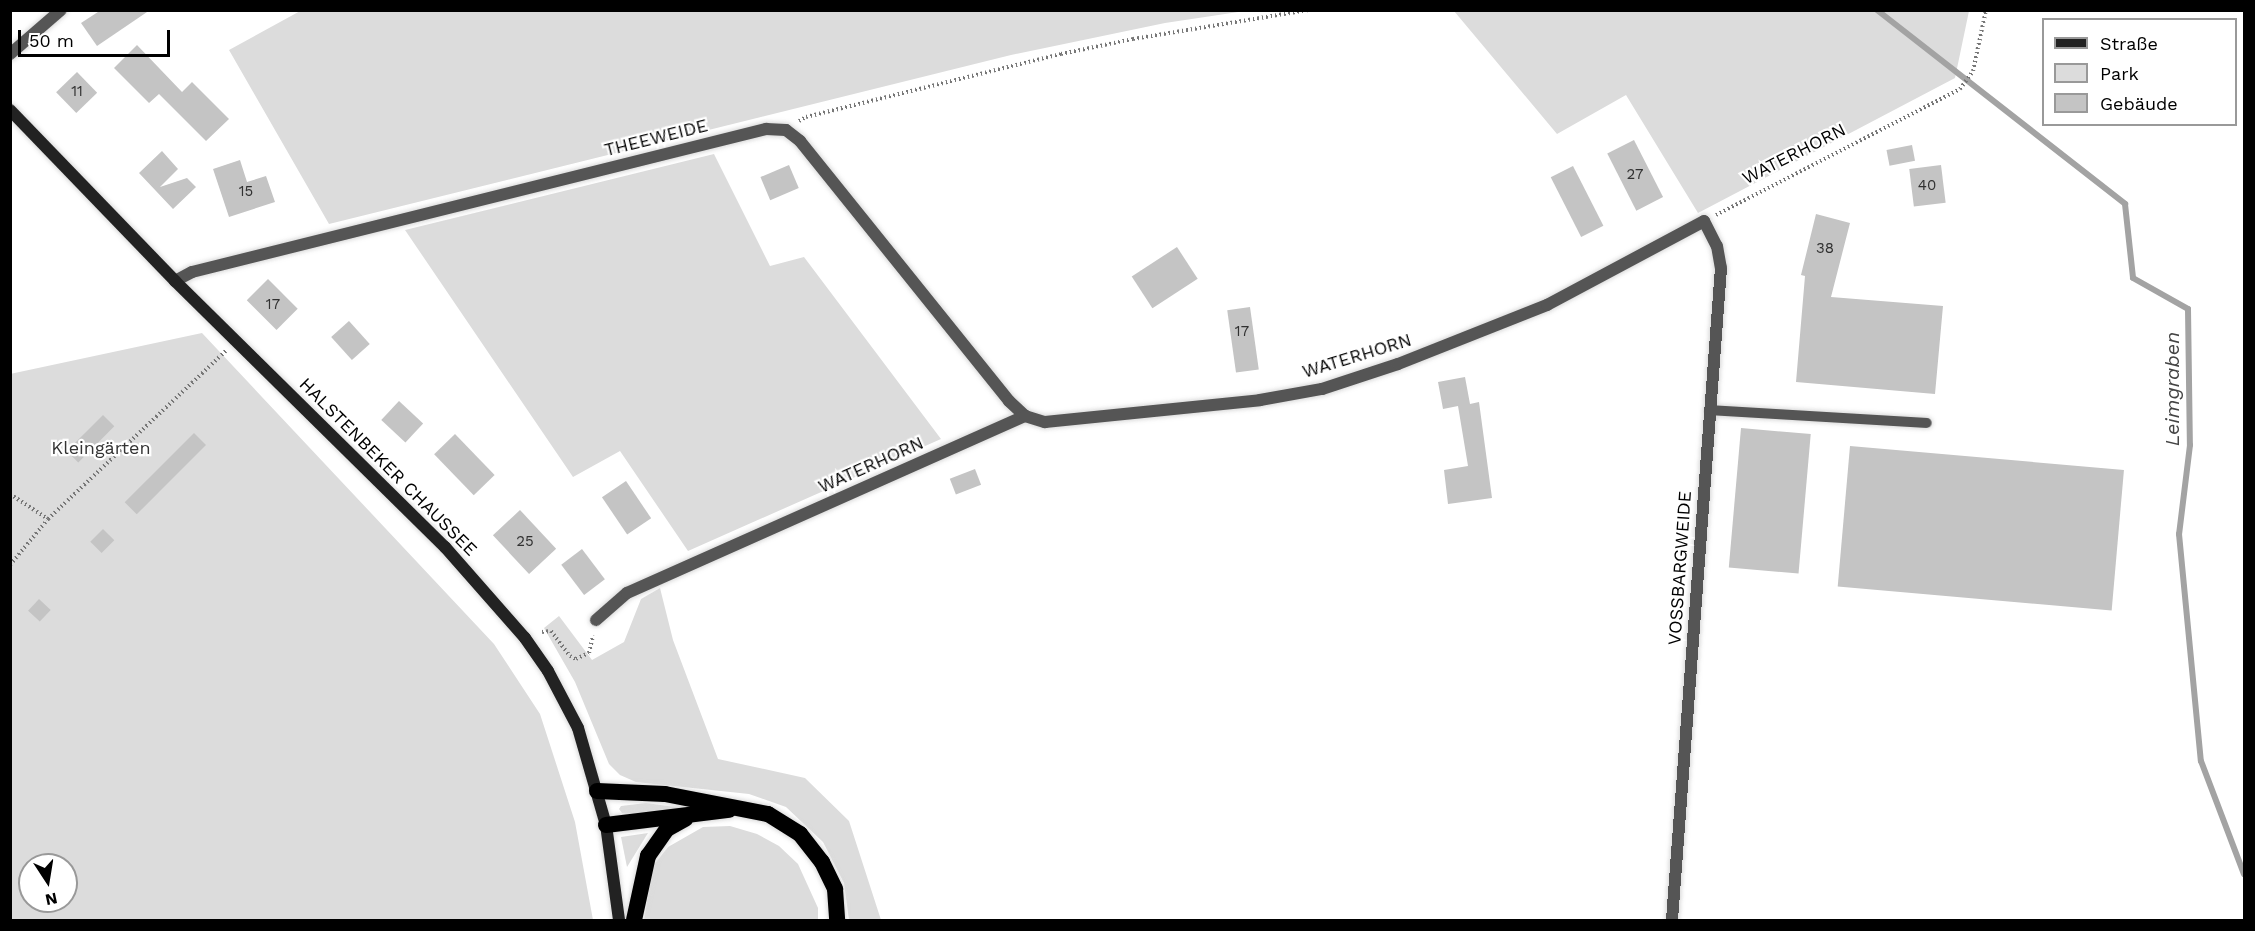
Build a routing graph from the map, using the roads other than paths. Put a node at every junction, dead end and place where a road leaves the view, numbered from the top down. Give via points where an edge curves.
1 (61, 10) edge
2 (10, 54) edge
3 (10, 110) edge
4 (1704, 221) joint
5 (175, 280) junction
6 (1709, 410) junction
7 (1024, 416) junction
8 (1927, 423) dead end
9 (596, 620) dead end
10 (597, 791) junction
11 (744, 808) junction
12 (690, 816) junction
13 (606, 825) junction
14 (619, 921) edge
15 (634, 921) edge
16 (837, 921) edge
17 (1672, 921) edge

1 - 2 street
3 - 5 main road, HALSTENBEKER CHAUSSEE
4 - 6 street, VOSSBARGWEIDE via 1717,246 1721,268
4 - 7 street, WATERHORN via 1548,305 1398,364 1322,389 1260,400 1045,422
5 - 7 street, THEEWEIDE via 192,272 766,129 786,130 800,141
5 - 10 main road, HALSTENBEKER CHAUSSEE via 446,547 506,614 548,671 578,728
6 - 8 lane
6 - 17 street, VOSSBARGWEIDE
7 - 9 street, WATERHORN via 627,593
10 - 11 highway via 665,794
10 - 13 main road, HALSTENBEKER CHAUSSEE
11 - 12 highway
11 - 16 highway via 789,825 810,844 835,890
12 - 13 highway
12 - 15 highway via 667,830 648,856
13 - 14 main road, HALSTENBEKER CHAUSSEE

